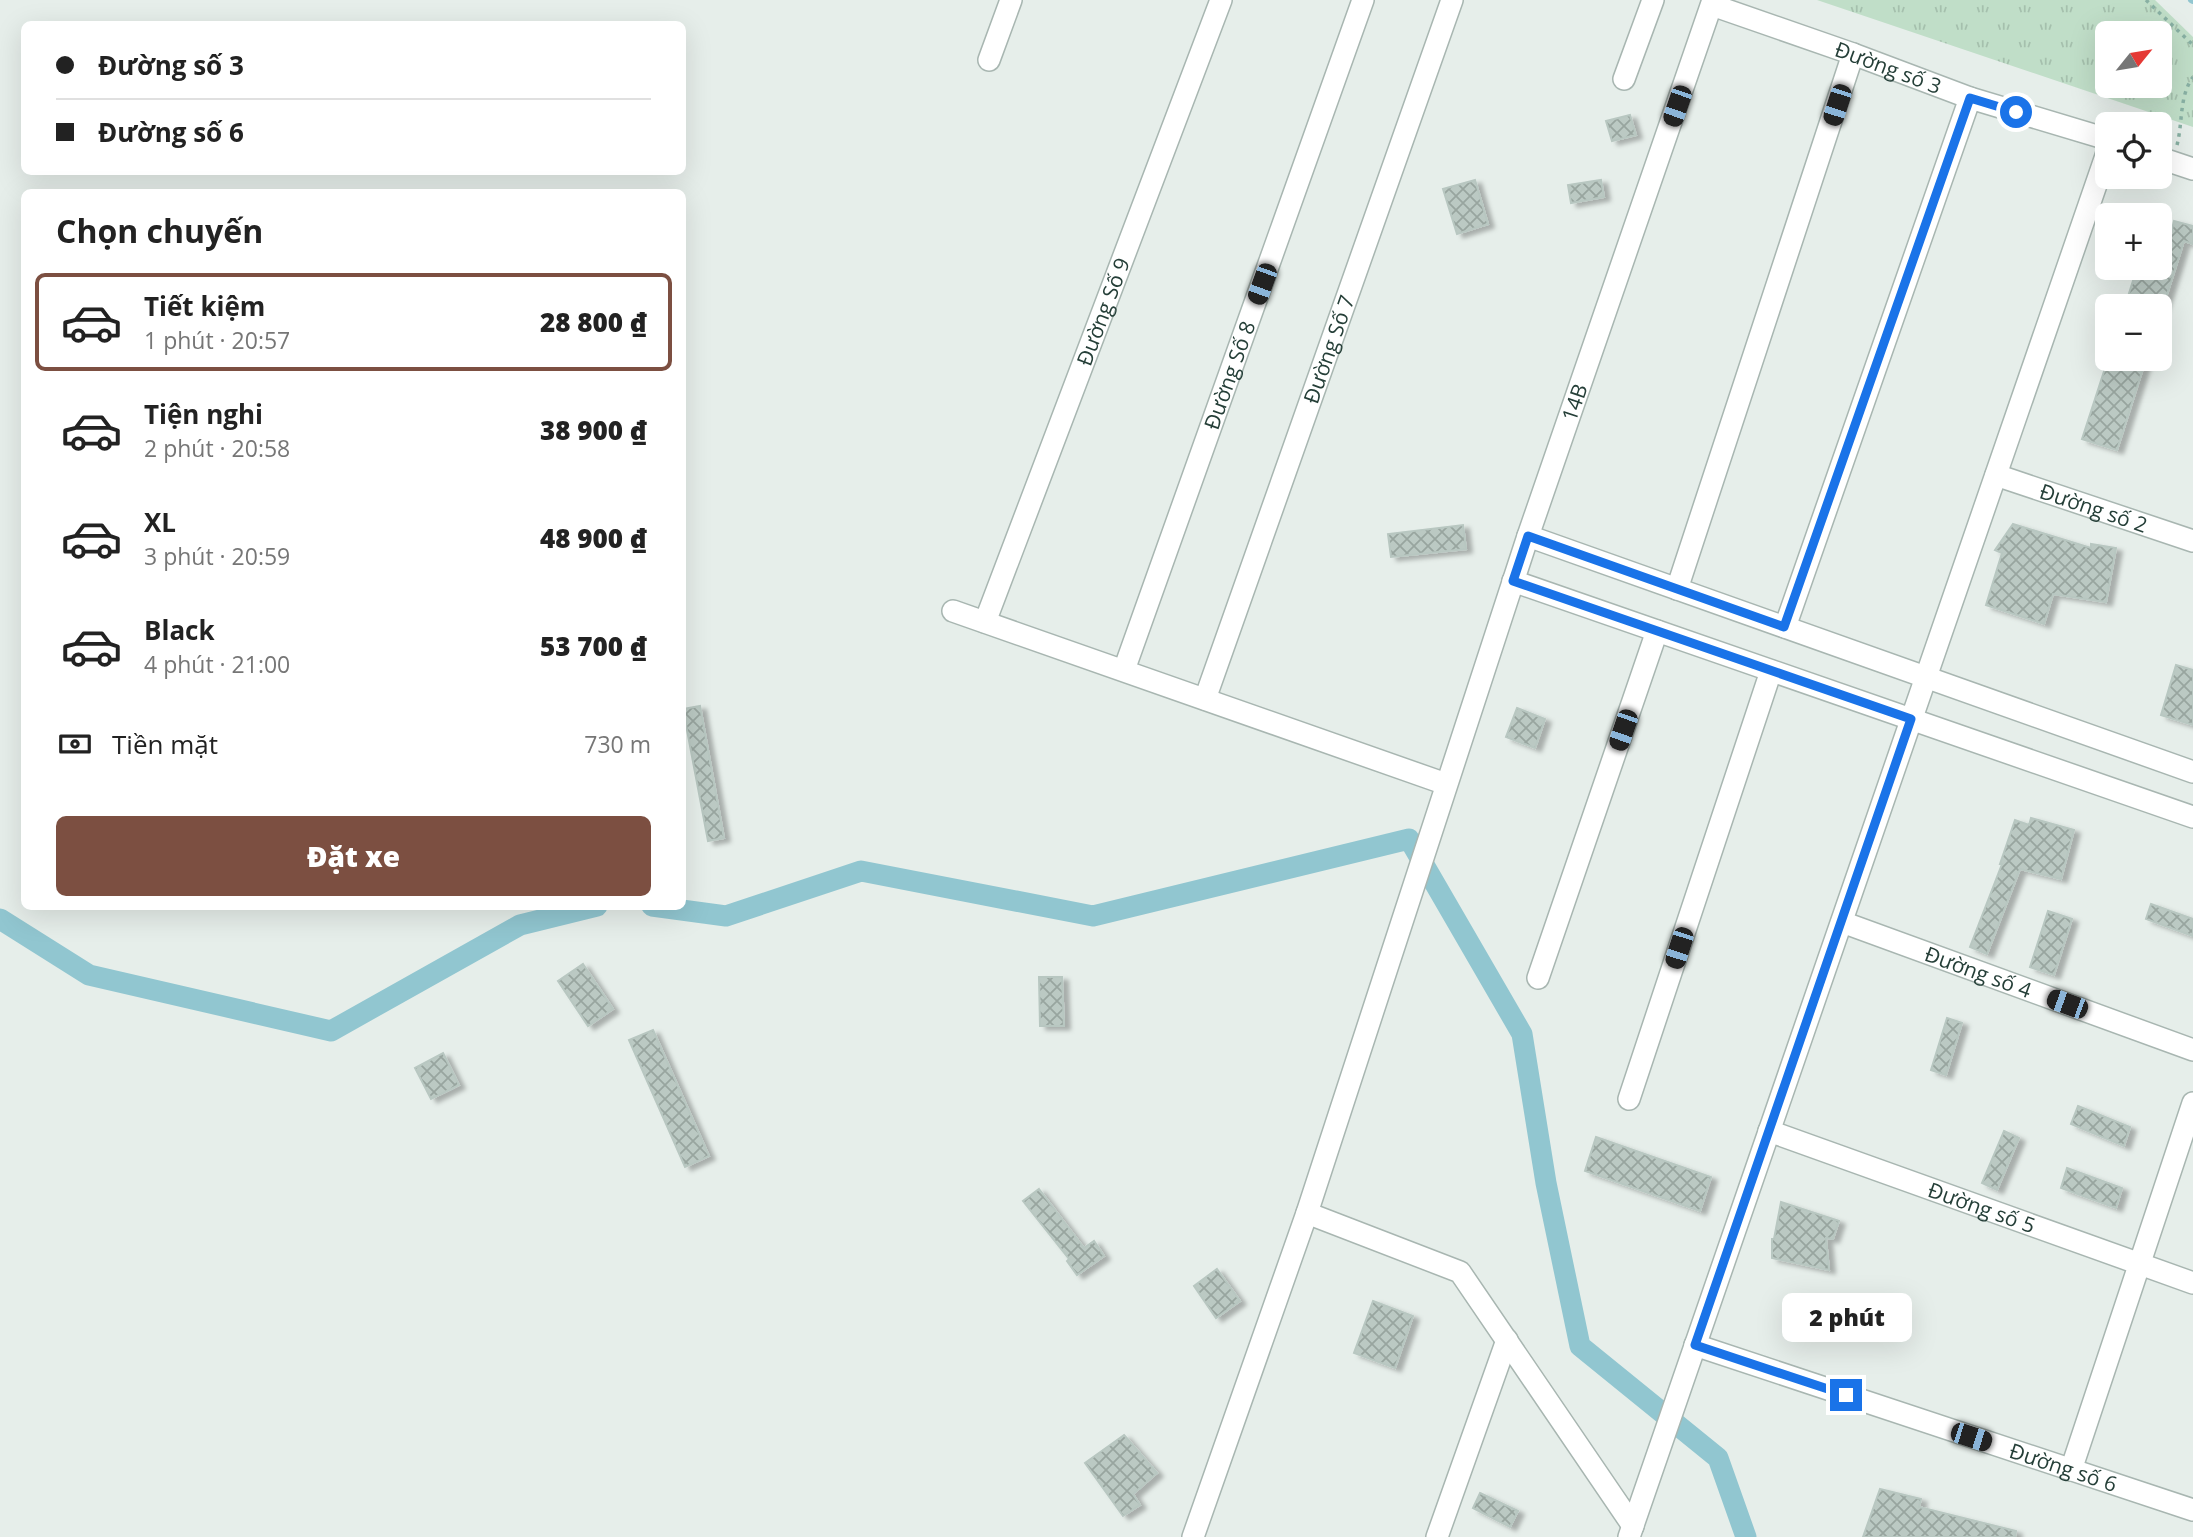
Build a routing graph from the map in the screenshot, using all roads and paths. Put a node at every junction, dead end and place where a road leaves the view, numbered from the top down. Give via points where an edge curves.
1 (1011, 0) edge
2 (1221, 0) edge
3 (1363, 0) edge
4 (1452, 0) edge
5 (1653, 0) edge
6 (2146, 0) edge
7 (1713, 2) edge
8 (2193, 45) edge
9 (1853, 54) junction
10 (989, 61) dead end
11 (2193, 77) edge
12 (1624, 79) dead end
13 (1970, 98) junction
14 (2095, 135) edge
15 (2172, 148) edge
16 (2172, 162) edge
17 (2193, 169) edge
18 (2095, 188) edge
19 (1996, 475) junction
20 (1528, 536) junction
21 (2193, 541) edge
22 (1513, 581) junction
23 (1677, 589) junction
24 (953, 611) dead end
25 (985, 622) junction
26 (1784, 627) junction
27 (1657, 631) junction
28 (1124, 670) junction
29 (1771, 671) junction
30 (1926, 677) junction
31 (1205, 699) junction
32 (1911, 719) junction
33 (2193, 772) edge
34 (1446, 785) junction
35 (2193, 817) edge
36 (1842, 922) junction
37 (1538, 978) dead end
38 (2193, 1050) edge
39 (1629, 1099) dead end
40 (2193, 1103) edge
41 (1769, 1131) junction
42 (1307, 1213) junction
43 (2139, 1265) junction
44 (2193, 1283) edge
45 (1507, 1340) junction
46 (1695, 1345) junction
47 (2071, 1470) junction
48 (2193, 1510) edge
49 (1631, 1532) edge
50 (1193, 1537) edge
51 (1437, 1537) edge

1 - 10 street
2 - 25 street, Đường Số 9
3 - 28 street, Đường Số 8
4 - 31 street, Đường Số 7
5 - 12 street
6 - 8 path
7 - 9 street, Đường số 3
7 - 20 street, 14B
9 - 13 street, Đường số 3
9 - 23 street
11 - 15 path via 2185,89 2182,128
13 - 14 street, Đường số 3
13 - 26 street
16 - 17 street
18 - 19 street
19 - 21 street, Đường số 2
19 - 30 street
20 - 22 street, 14B
20 - 23 street
22 - 27 street
22 - 34 street, 14B
23 - 26 street
24 - 25 street
25 - 28 street
26 - 30 street
27 - 29 street
27 - 37 street
28 - 31 street
29 - 32 street
29 - 39 street
30 - 32 street
30 - 33 street
31 - 34 street
32 - 35 street
32 - 36 street
34 - 42 street, 14B
36 - 38 street, Đường số 4
36 - 41 street
40 - 43 street
41 - 43 street, Đường số 5
41 - 46 street
42 - 45 street via 1460,1272
42 - 50 street, 14B
43 - 44 street, Đường số 5
43 - 47 street
45 - 49 street
45 - 51 street
46 - 47 street, Đường số 6
46 - 49 street
47 - 48 street, Đường số 6

